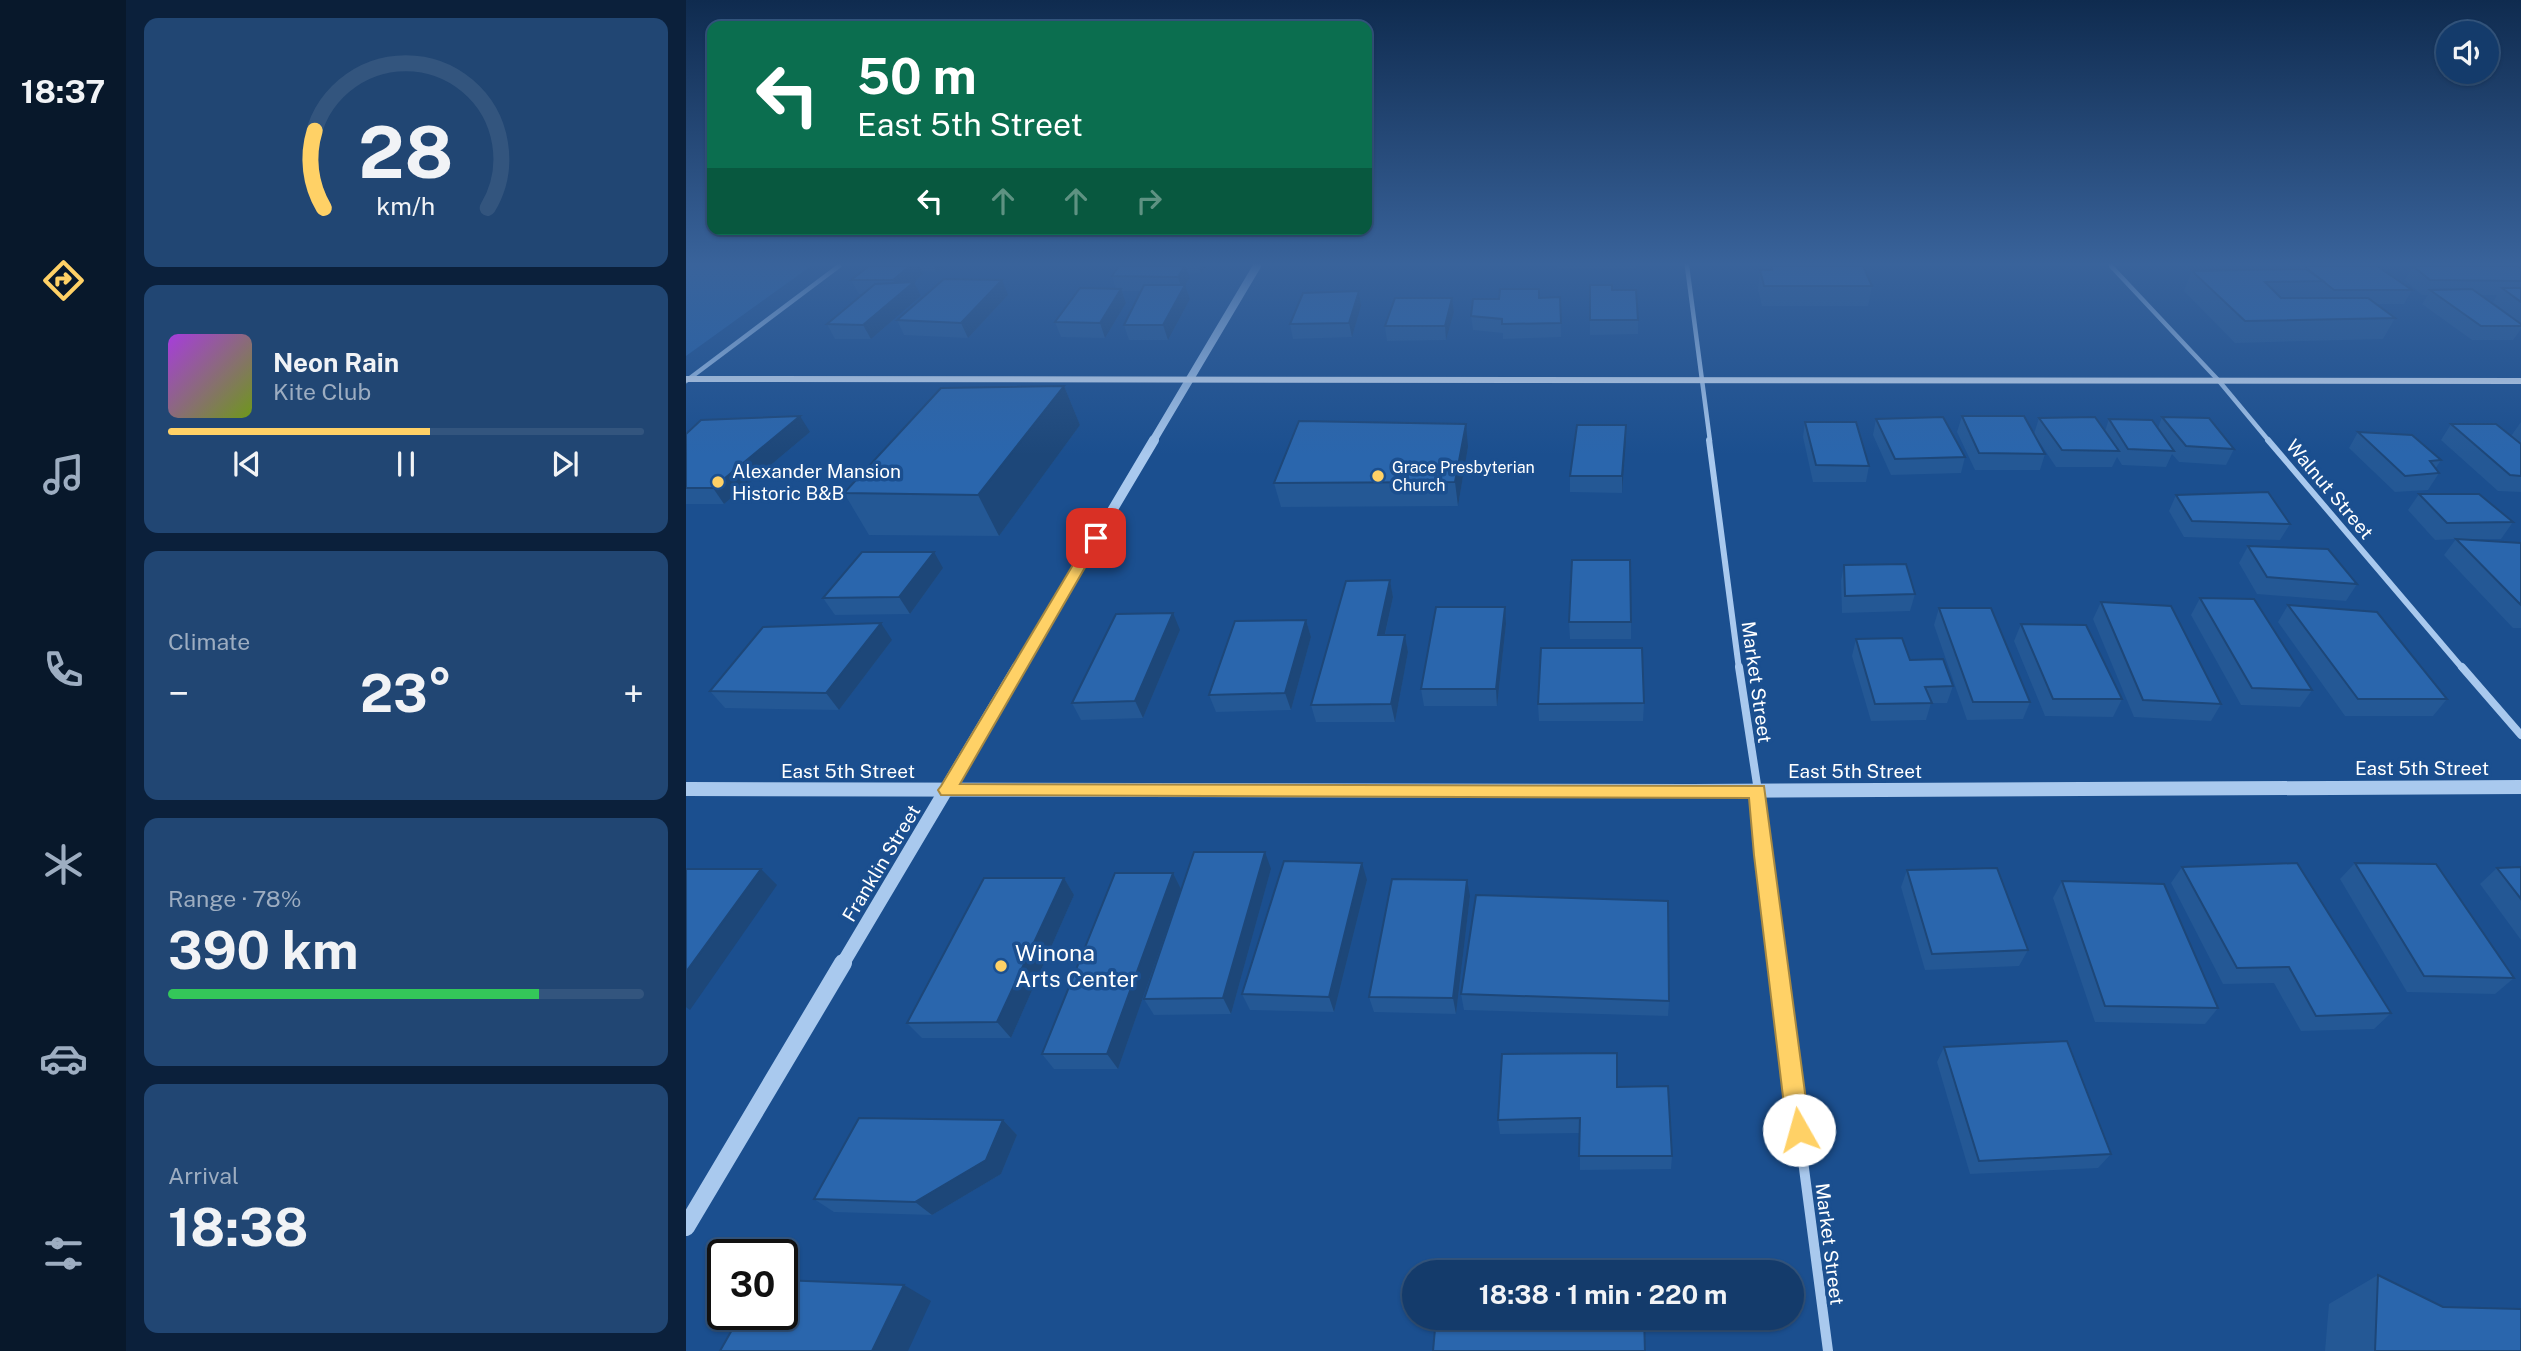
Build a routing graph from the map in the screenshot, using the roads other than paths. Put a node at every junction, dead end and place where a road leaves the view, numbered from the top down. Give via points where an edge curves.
1 (754, 329) edge
2 (1219, 329) edge
3 (1695, 329) edge
4 (2170, 329) edge
5 (687, 379) edge
6 (1188, 379) junction
7 (1702, 380) junction
8 (2219, 381) junction
9 (2521, 381) edge
10 (2521, 735) edge
11 (2521, 787) edge
12 (686, 789) edge
13 (947, 790) junction
14 (1758, 791) junction
15 (686, 1227) edge
16 (1828, 1351) edge

1 - 5 street
2 - 6 street, Franklin Street
3 - 7 street, Market Street
4 - 8 street, Walnut Street
5 - 6 main road
6 - 7 main road
6 - 13 street, Franklin Street
7 - 8 main road
7 - 14 street, Market Street
8 - 9 main road
8 - 10 street, Walnut Street
11 - 14 street, East 5th Street
12 - 13 street, East 5th Street
13 - 14 street, East 5th Street
13 - 15 street, Franklin Street
14 - 16 street, Market Street

